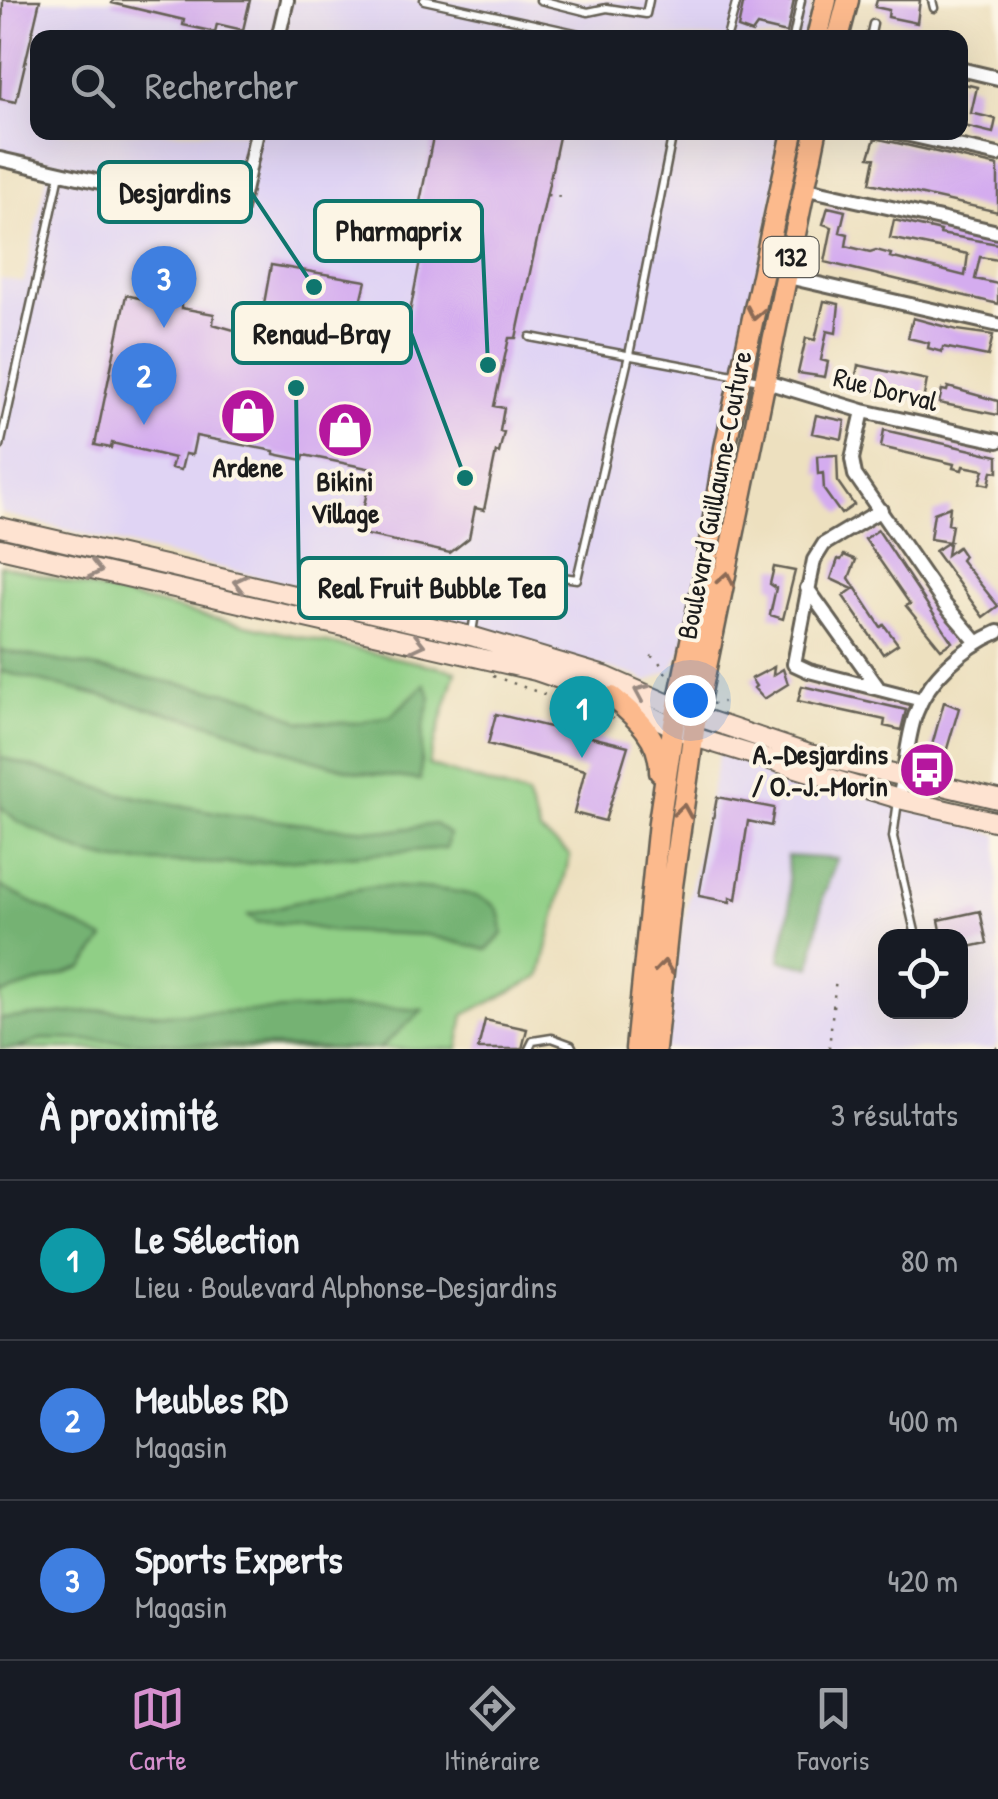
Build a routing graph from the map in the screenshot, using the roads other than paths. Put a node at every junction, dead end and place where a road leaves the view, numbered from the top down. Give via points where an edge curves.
1 (287, 0) edge
2 (424, 0) edge
3 (540, 0) edge
4 (649, 0) edge
5 (736, 0) edge
6 (801, 0) edge
7 (826, 0) edge
8 (848, 0) edge
9 (873, 24) dead end
10 (280, 30) edge
11 (561, 30) edge
12 (728, 30) edge
13 (795, 30) edge
14 (818, 30) edge
15 (840, 30) edge
16 (872, 30) edge
17 (968, 71) edge
18 (998, 77) edge
19 (256, 140) edge
20 (671, 140) edge
21 (791, 140) edge
22 (814, 140) edge
23 (931, 140) edge
24 (998, 155) edge
25 (0, 159) edge
26 (60, 173) junction
27 (803, 188) junction
28 (998, 232) edge
29 (788, 277) junction
30 (998, 325) edge
31 (530, 338) dead end
32 (628, 356) junction
33 (742, 376) junction
34 (763, 381) junction
35 (863, 411) junction
36 (998, 442) edge
37 (0, 446) edge
38 (881, 510) junction
39 (0, 527) edge
40 (0, 548) edge
41 (807, 588) junction
42 (998, 632) edge
43 (471, 636) junction
44 (976, 642) junction
45 (470, 656) junction
46 (877, 686) junction
47 (612, 698) junction
48 (922, 700) junction
49 (690, 719) junction
50 (905, 776) junction
51 (899, 799) junction
52 (998, 799) edge
53 (660, 822) junction
54 (998, 822) edge
55 (914, 929) edge
56 (529, 1049) edge
57 (573, 1049) edge
58 (636, 1049) edge
59 (655, 1049) edge

1 - 10 street
2 - 11 lane
3 - 4 lane via 588,12 646,14
5 - 12 lane
6 - 13 lane
7 - 14 main road
8 - 15 main road
9 - 16 lane
17 - 18 street
19 - 26 street via 239,214
20 - 32 lane
21 -> 33 main road, Boulevard Guillaume-Couture / 132
22 - 27 main road, Boulevard Guillaume-Couture / 132
23 - 24 street
25 - 26 street
26 - 37 lane
27 - 28 street
27 - 29 main road, Boulevard Guillaume-Couture / 132
29 - 30 street
29 - 34 main road, Boulevard Guillaume-Couture / 132
31 - 32 lane
32 - 33 lane
32 - 43 lane via 577,579 482,566
33 - 34 lane
33 - 49 main road, Boulevard Guillaume-Couture / 132
34 - 35 street, Rue Dorval
49 -> 34 main road, Boulevard Guillaume-Couture / 132 via 720,613
35 - 36 street, Rue Dorval
35 - 38 street via 852,459 855,475
38 - 41 street via 824,544
38 - 44 street
43 -> 39 main road
40 -> 45 main road
41 - 46 street
41 - 46 street via 794,664
42 - 44 street
43 - 45 lane
49 -> 43 main road via 606,676
44 - 48 street via 948,664
45 - 47 main road
46 - 48 street
47 - 49 main road
47 - 53 main road via 657,747
48 - 50 street
49 - 50 main road
49 - 51 main road
49 - 53 main road, Boulevard Guillaume-Couture / 132
59 -> 49 main road, Boulevard Guillaume-Couture / 132
50 - 51 street
50 - 52 main road
51 - 54 main road
51 - 55 lane via 893,838
53 - 58 main road, Boulevard Guillaume-Couture / 132
56 - 57 lane via 533,1041 552,1038

